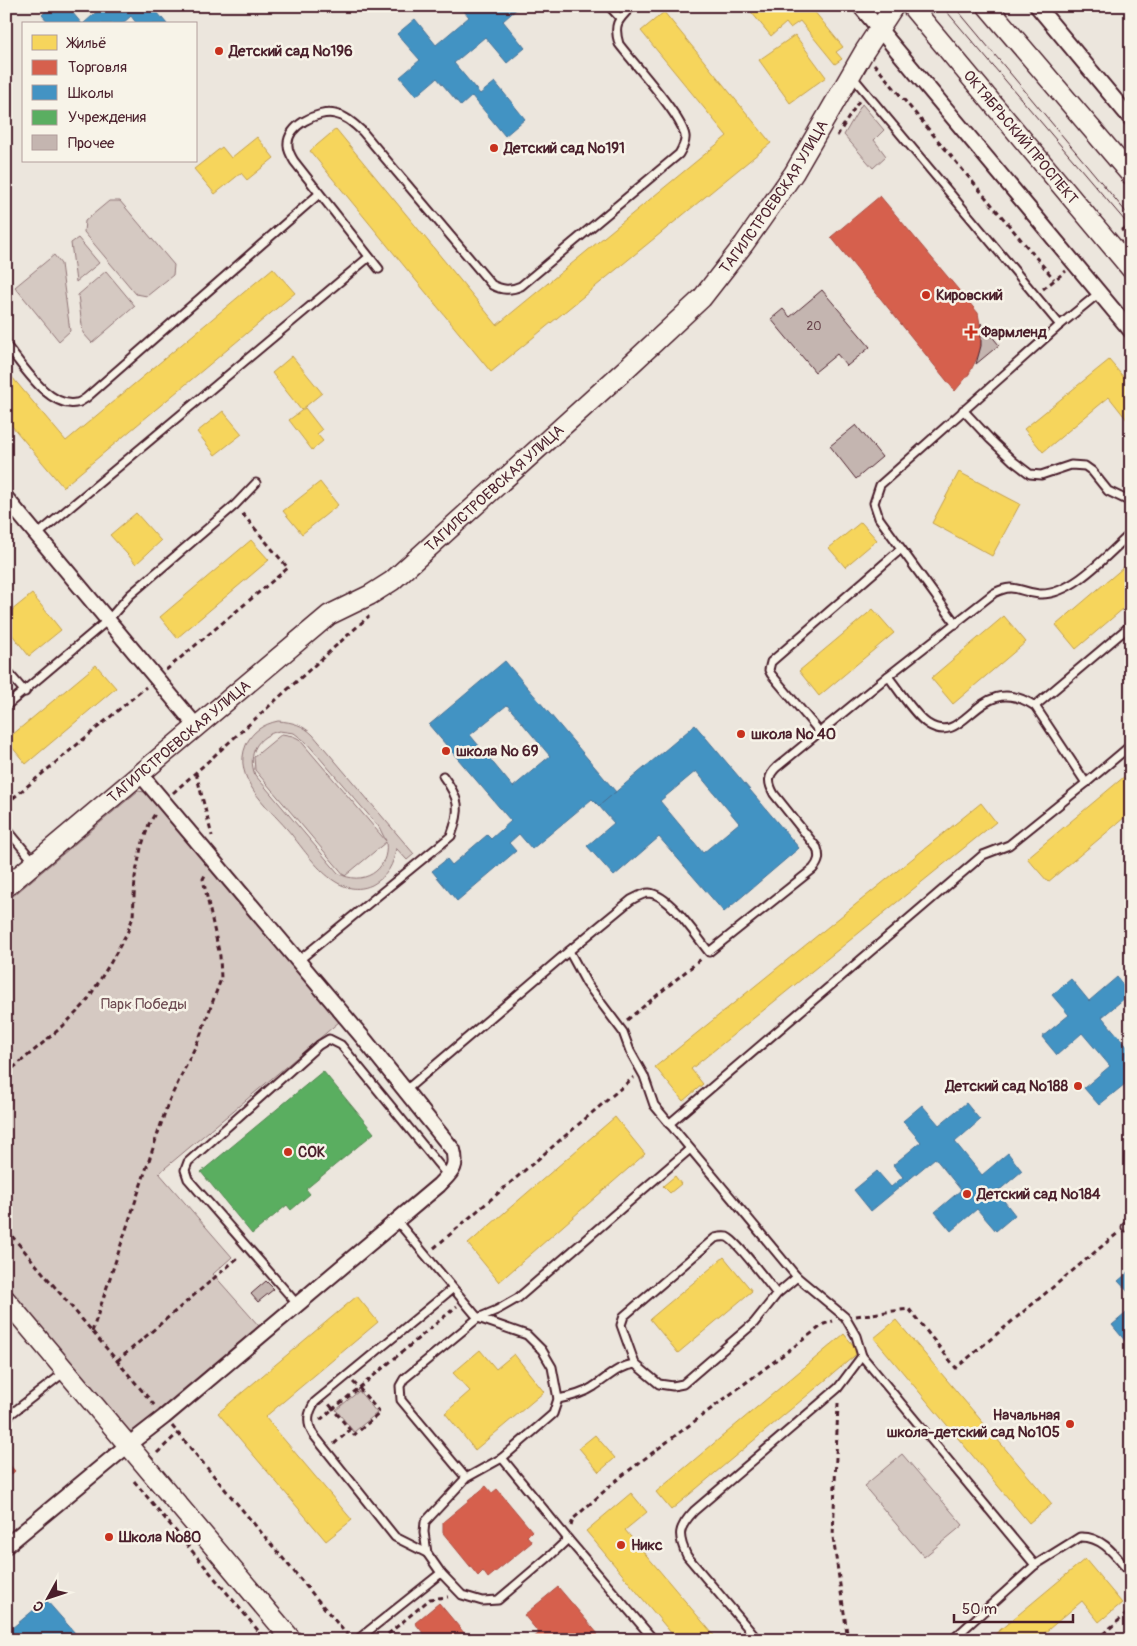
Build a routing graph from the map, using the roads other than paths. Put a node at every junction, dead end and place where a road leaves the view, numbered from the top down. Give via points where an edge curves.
1 (609, 6) edge
2 (632, 6) edge
3 (860, 6) edge
4 (894, 6) edge
5 (911, 6) edge
6 (987, 6) edge
7 (1037, 6) edge
8 (620, 18) junction
9 (878, 29) junction
10 (852, 76) junction
11 (1131, 119) edge
12 (1131, 175) edge
13 (319, 194) junction
14 (369, 256) junction
15 (379, 269) dead end
16 (1131, 269) edge
17 (1099, 293) junction
18 (1060, 325) junction
19 (1131, 331) edge
20 (6, 345) edge
21 (963, 410) junction
22 (256, 483) dead end
23 (6, 498) edge
24 (1131, 502) edge
25 (1131, 533) edge
26 (36, 535) junction
27 (901, 549) junction
28 (108, 620) junction
29 (956, 624) junction
30 (1131, 625) edge
31 (6, 670) edge
32 (888, 676) junction
33 (24, 692) junction
34 (6, 706) edge
35 (1035, 706) junction
36 (197, 726) junction
37 (819, 732) junction
38 (1131, 745) edge
39 (141, 775) junction
40 (443, 776) dead end
41 (1086, 783) junction
42 (6, 828) edge
43 (34, 863) junction
44 (6, 887) edge
45 (569, 951) junction
46 (298, 961) junction
47 (406, 1090) junction
48 (669, 1124) junction
49 (690, 1149) junction
50 (448, 1176) junction
51 (397, 1221) junction
52 (796, 1277) junction
53 (452, 1289) junction
54 (777, 1294) junction
55 (6, 1300) edge
56 (298, 1305) junction
57 (478, 1318) junction
58 (862, 1356) junction
59 (635, 1364) junction
60 (66, 1371) junction
61 (558, 1399) junction
62 (6, 1416) edge
63 (128, 1445) junction
64 (502, 1458) junction
65 (466, 1478) junction
66 (568, 1538) junction
67 (6, 1546) edge
68 (427, 1553) junction
69 (1035, 1565) junction
70 (440, 1573) junction
71 (1131, 1574) edge
72 (1131, 1636) edge
73 (292, 1640) edge
74 (357, 1640) edge
75 (654, 1640) edge
76 (758, 1640) edge
77 (952, 1640) edge
78 (1126, 1640) edge

1 - 8 lane
2 - 8 lane
3 - 9 street
4 - 9 street, ТАГИЛСТРОЕВСКАЯ УЛИЦА
5 - 16 street, ОКТЯБРЬСКИЙ ПРОСПЕКТ
6 - 12 street
7 - 11 street
8 - 13 lane via 615,31 619,44 676,117 686,138 684,146 679,154 521,286 507,290 492,285 362,131 349,119 336,114 309,117 293,130 289,138 288,146 294,161
9 - 10 street, ТАГИЛСТРОЕВСКАЯ УЛИЦА
9 - 17 street
10 - 18 lane
10 - 36 street, ТАГИЛСТРОЕВСКАЯ УЛИЦА via 794,173 702,298 392,581 329,615
13 - 14 lane
13 - 20 lane via 77,403 52,398
14 - 15 lane
14 - 26 lane
17 - 18 lane
17 - 19 street
18 - 21 lane
21 - 24 lane via 1007,456 1030,474 1041,475 1071,465 1085,466 1108,491
21 - 27 lane via 880,485 875,510
22 - 28 lane via 235,506 130,595
23 - 26 street
25 - 29 lane via 1067,587 1039,594 1006,587
26 - 28 street
27 - 29 lane
27 - 37 lane via 771,662 771,674
28 - 33 lane
28 - 36 street
29 - 32 lane
30 - 35 lane
31 - 33 lane
32 - 35 lane via 926,724 937,728 948,729 989,699 1004,695 1023,699
32 - 37 lane
33 - 34 lane
35 - 41 lane
36 - 39 street, ТАГИЛСТРОЕВСКАЯ УЛИЦА
37 - 45 lane via 777,767 769,778 774,794 817,848 818,862 812,869 709,952 669,903 649,893 631,900
38 - 41 lane
39 - 43 street, ТАГИЛСТРОЕВСКАЯ УЛИЦА
39 - 46 street
40 - 46 lane via 458,800 458,818 451,836
41 - 48 lane via 1008,845 982,855
42 - 43 lane
43 - 44 street, ТАГИЛСТРОЕВСКАЯ УЛИЦА
45 - 47 lane
45 - 48 lane via 587,984 619,1027 642,1071 654,1105
46 - 47 street
47 - 50 street via 454,1150 456,1160
48 - 49 lane
49 - 52 lane
49 - 57 lane via 518,1298
50 - 51 street
50 - 56 lane via 341,1045 329,1040 318,1045 186,1166 188,1179
51 - 53 lane
51 - 56 street
52 - 54 lane
52 - 58 lane via 845,1317
53 - 57 lane
53 - 68 lane via 315,1402 308,1413 309,1428 395,1537
54 - 59 lane via 754,1323 683,1384 659,1384
54 - 59 lane via 728,1237 715,1238 624,1316 621,1326
55 - 60 street
56 - 63 street
57 - 61 lane via 527,1335 542,1350 552,1367
57 - 65 lane via 404,1379 400,1386 401,1400
58 - 69 lane
58 - 76 lane via 838,1388 684,1522 680,1533 688,1556
59 - 61 lane via 617,1370 591,1389
60 - 62 lane
60 - 63 street
61 - 64 lane via 553,1414
63 - 67 street
63 - 73 street
64 - 65 lane
64 - 66 lane
65 - 68 lane via 425,1522
66 - 70 lane via 498,1600 482,1602 462,1595
66 - 75 lane
68 - 70 lane
69 - 71 lane via 1074,1540 1087,1537 1098,1540 1110,1550
69 - 77 lane
70 - 74 lane
72 - 78 lane

